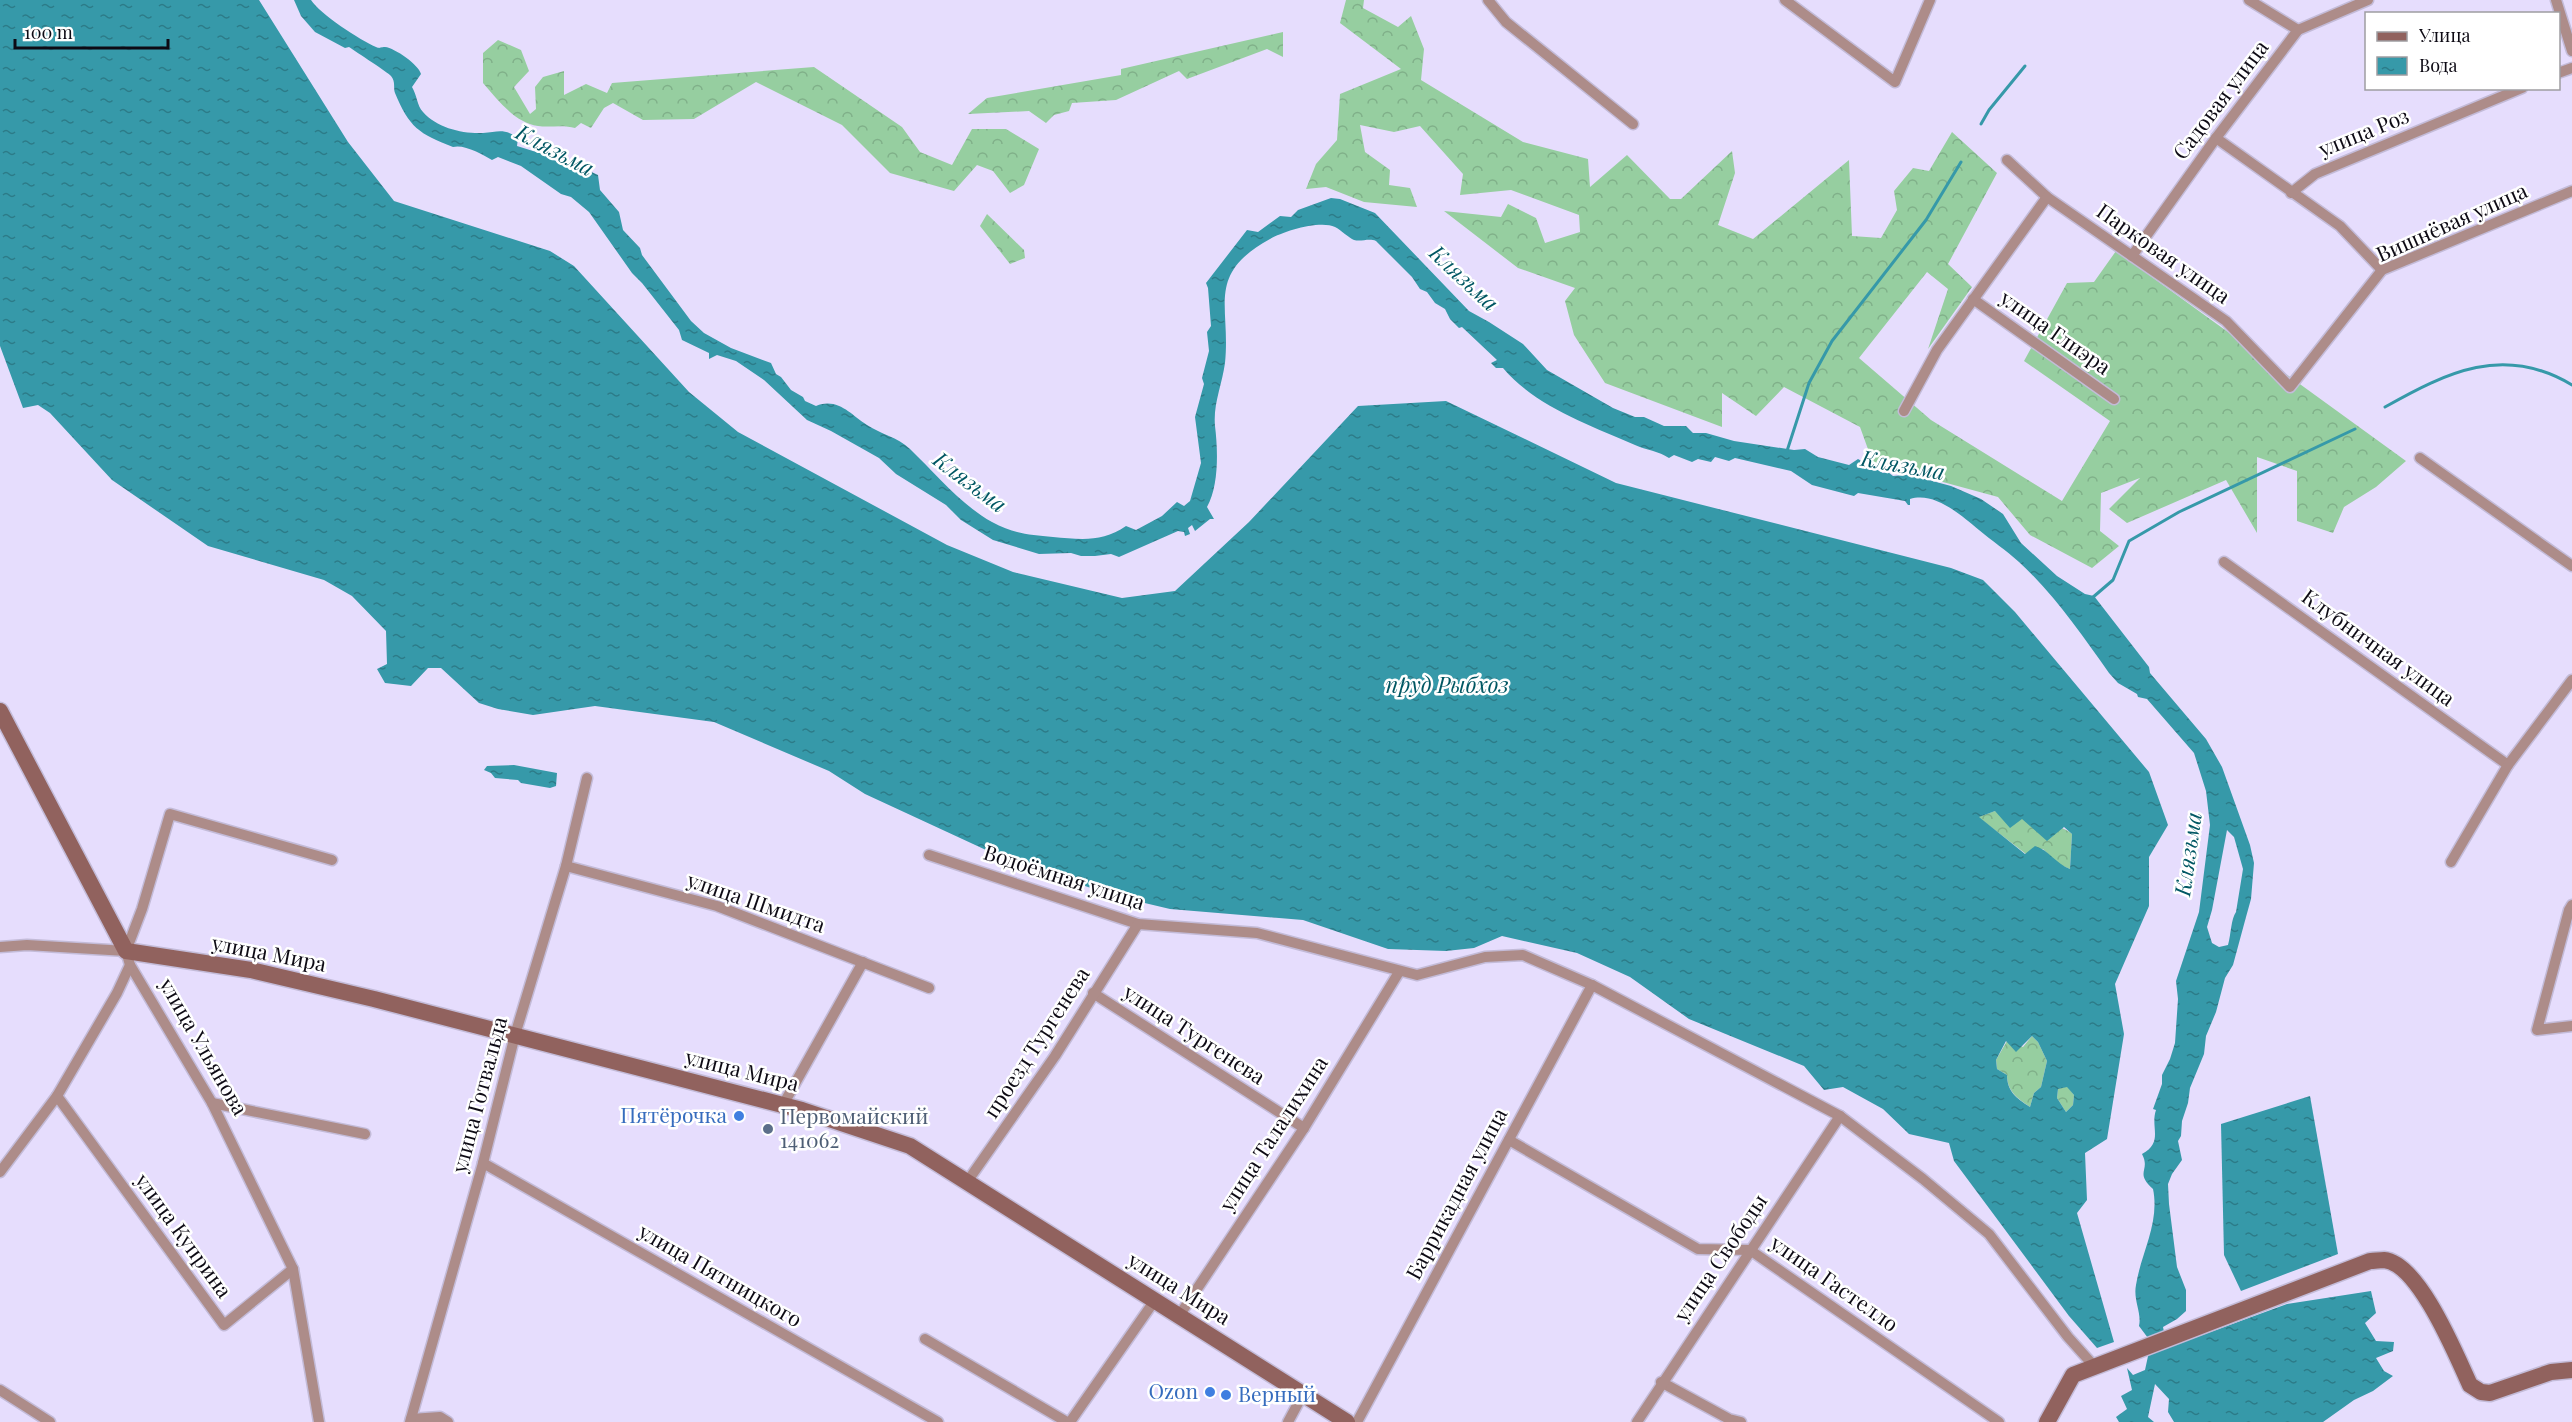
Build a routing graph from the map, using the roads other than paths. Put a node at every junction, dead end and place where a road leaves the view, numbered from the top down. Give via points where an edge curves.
1 (1488, 0) edge
2 (1785, 0) edge
3 (1930, 0) edge
4 (2249, 0) edge
5 (2368, 0) edge
6 (2560, 13) edge
7 (2298, 30) junction
8 (2572, 51) edge
9 (2517, 90) edge
10 (1633, 124) dead end
11 (2216, 138) junction
12 (2007, 160) dead end
13 (2572, 191) edge
14 (2291, 193) junction
15 (2047, 197) junction
16 (2132, 256) junction
17 (2382, 270) junction
18 (1973, 299) junction
19 (2290, 387) joint
20 (2114, 399) dead end
21 (1904, 411) dead end
22 (2420, 458) dead end
23 (2224, 562) dead end
24 (2572, 566) edge
25 (2572, 680) edge
26 (0, 711) edge
27 (2508, 765) junction
28 (587, 778) dead end
29 (929, 855) dead end
30 (332, 860) dead end
31 (2451, 862) dead end
32 (566, 866) junction
33 (2572, 905) edge
34 (1138, 924) junction
35 (0, 947) edge
36 (128, 958) junction
37 (862, 962) junction
38 (1399, 972) junction
39 (1592, 985) junction
40 (929, 988) dead end
41 (1094, 993) junction
42 (2572, 1026) edge
43 (515, 1035) junction
44 (57, 1096) junction
45 (212, 1103) junction
46 (783, 1105) junction
47 (1840, 1116) junction
48 (1304, 1128) junction
49 (365, 1134) dead end
50 (1509, 1140) junction
51 (483, 1163) junction
52 (0, 1172) edge
53 (967, 1182) junction
54 (1750, 1250) junction
55 (293, 1269) junction
56 (1155, 1300) junction
57 (1179, 1316) junction
58 (926, 1339) dead end
59 (2094, 1366) junction
60 (2572, 1370) edge
61 (1661, 1382) junction
62 (0, 1390) edge
63 (1303, 1394) junction
64 (411, 1421) edge
65 (50, 1422) edge
66 (319, 1422) edge
67 (448, 1422) edge
68 (938, 1422) edge
69 (1069, 1422) edge
70 (1288, 1422) edge
71 (1347, 1422) edge
72 (1358, 1422) edge
73 (1637, 1422) edge
74 (1741, 1422) edge
75 (1998, 1422) edge
76 (2047, 1422) edge

1 - 10 street via 1506,22
2 - 3 street via 1895,82
4 - 7 street
5 - 7 street, Садовая улица
6 - 8 street
7 - 11 street, Садовая улица
9 - 14 street, улица Роз via 2315,174
11 - 14 street
11 - 16 street, Садовая улица
12 - 15 street, Парковая улица
13 - 17 street, Вишнёвая улица
14 - 17 street via 2340,226
15 - 16 street, Парковая улица
15 - 18 street, улица Глиэра
16 - 19 street, Парковая улица via 2226,321
17 - 19 street, Вишнёвая улица
18 - 20 street, улица Глиэра
18 - 21 street, улица Глиэра via 1937,350
22 - 24 street
23 - 27 street, Клубничная улица
25 - 27 street
26 - 36 street, улица Ульянова
27 - 31 street
28 - 32 street, улица Готвальда
29 - 34 street, Водоёмная улица
30 - 36 street via 170,814
32 - 37 street, улица Шмидта via 717,906
32 - 43 street, улица Готвальда
33 - 42 street via 2537,1030
34 - 38 street, Водоёмная улица via 1257,933
34 - 41 street, проезд Тургенева
35 - 36 street via 27,945
36 - 43 street, улица Мира via 251,970
36 - 44 street via 117,993
36 - 45 street, улица Ульянова
37 - 40 street, улица Шмидта
37 - 46 street
38 - 39 street, Водоёмная улица via 1417,975 1485,957 1522,955
38 - 48 street, улица Талалихина
39 - 47 street, Водоёмная улица
39 - 50 street, Баррикадная улица
41 - 48 street, улица Тургенева
41 - 53 street, проезд Тургенева
43 - 46 street, улица Мира
43 - 51 street, улица Готвальда
44 - 52 street
44 - 55 street, улица Куприна via 224,1325
45 - 49 street
45 - 55 street, улица Ульянова
46 - 53 street, улица Мира via 910,1146
47 - 54 street, улица Свободы
47 - 59 street, Водоёмная улица via 1989,1234
48 - 57 street, улица Талалихина
50 - 54 street, улица Гастелло via 1698,1248
50 - 72 street, Баррикадная улица
51 - 64 street, улица Готвальда
51 - 68 street, улица Пятницкого
53 - 56 street, улица Мира
54 - 61 street, улица Свободы
54 - 75 street, улица Гастелло
55 - 66 street, улица Ульянова
56 - 57 street, улица Мира
56 - 69 street
57 - 63 street, улица Мира
58 - 69 street
59 - 60 street via 2370,1261 2386,1260 2407,1272 2428,1301 2470,1385 2481,1392 2490,1393 2551,1372
59 - 76 street via 2073,1375
61 - 73 street, улица Свободы
61 - 74 street
62 - 65 street
63 - 70 street
63 - 71 street, улица Мира
64 - 67 street via 440,1417

